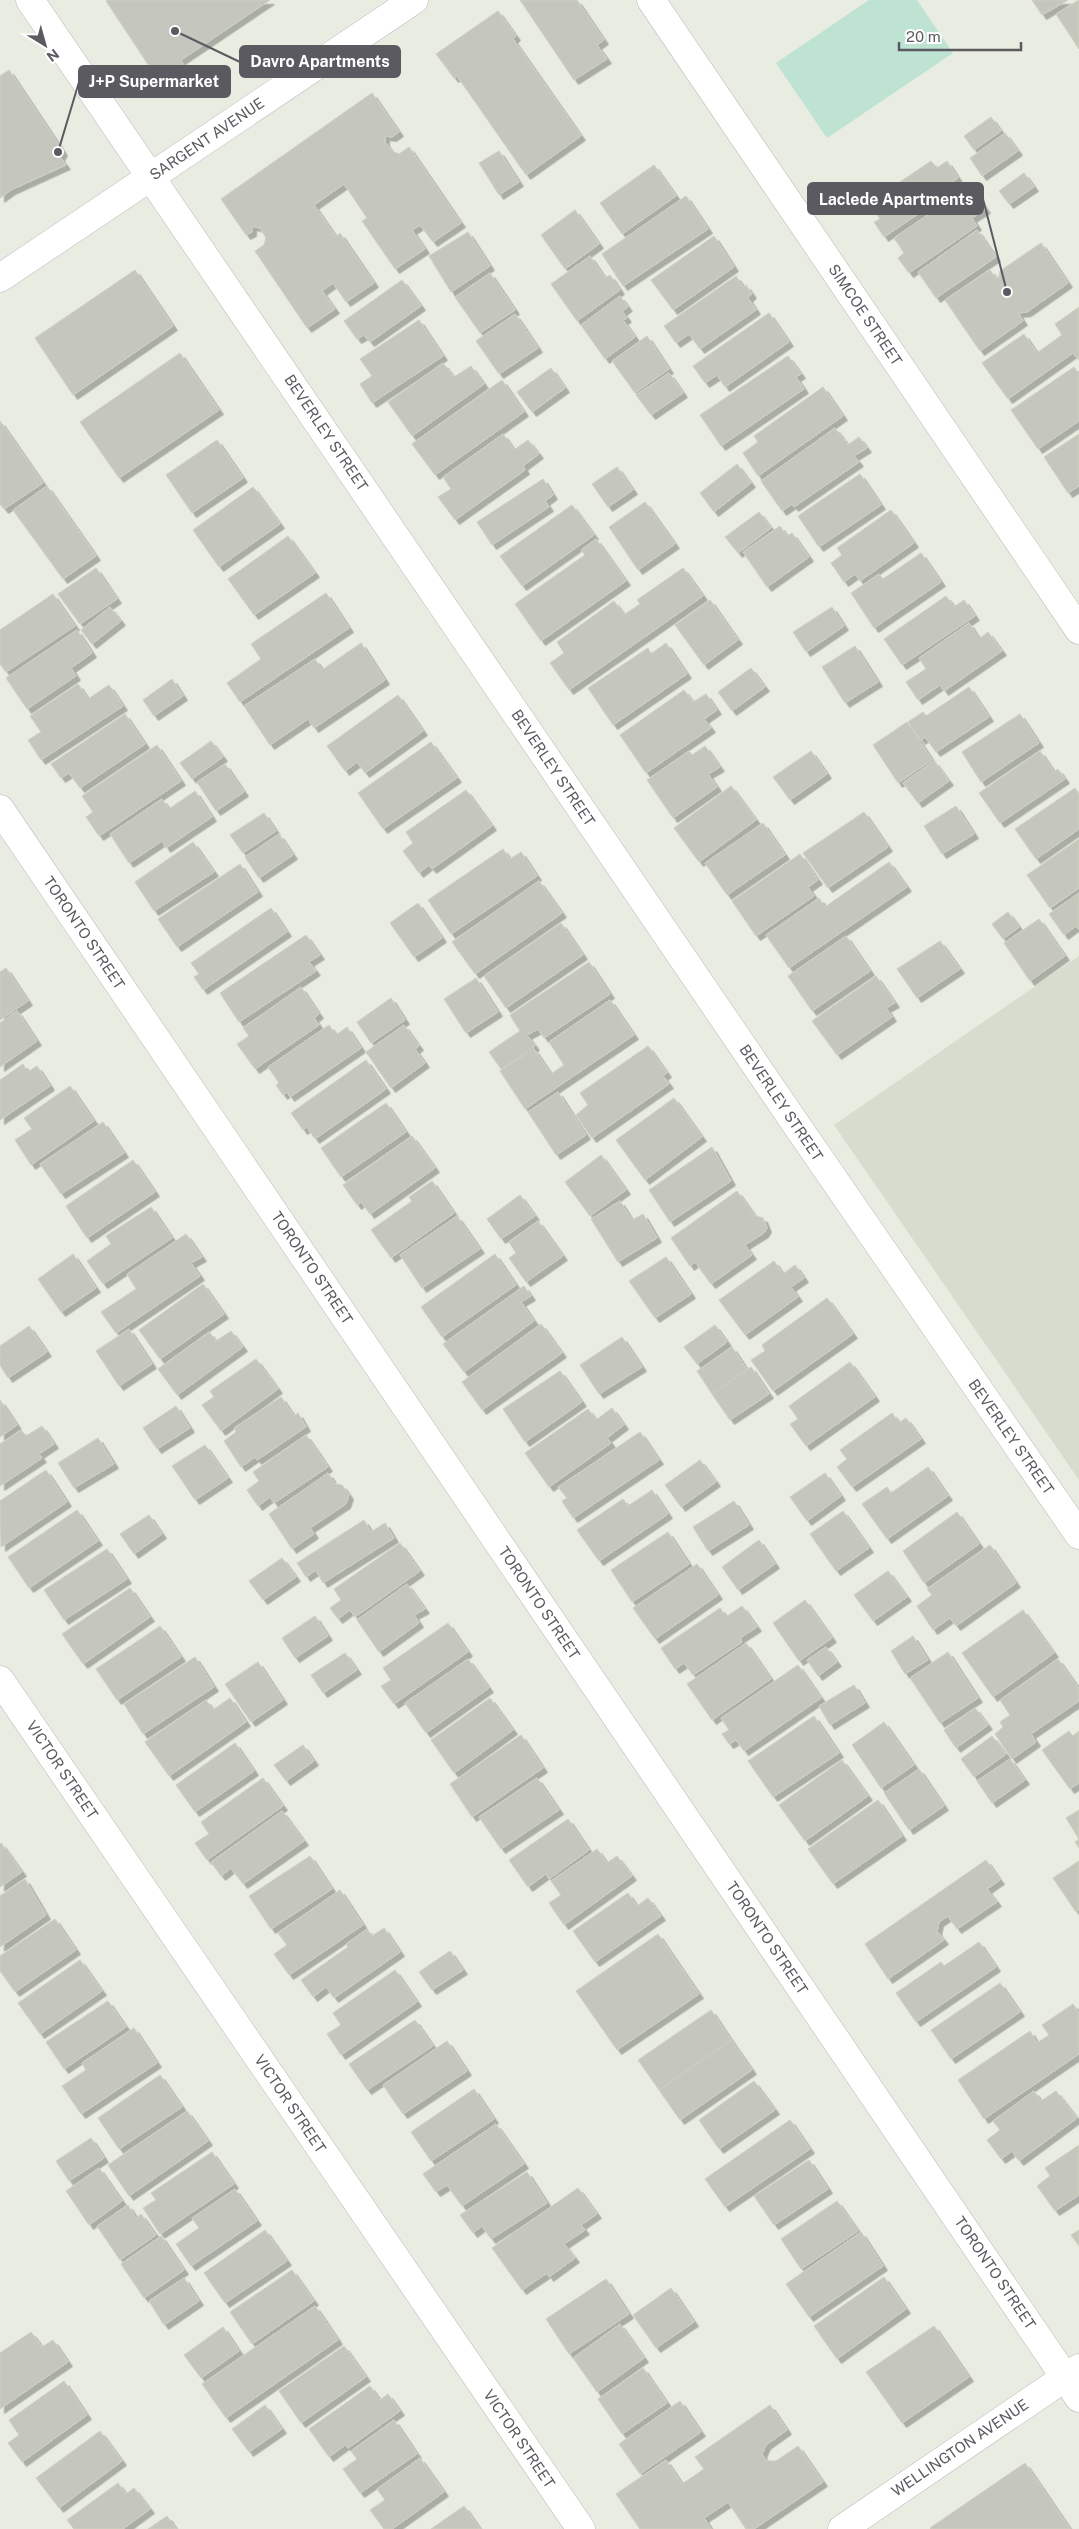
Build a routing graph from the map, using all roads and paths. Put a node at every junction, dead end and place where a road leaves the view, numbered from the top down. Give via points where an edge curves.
1 (30, 0) edge
2 (414, 0) edge
3 (651, 0) edge
4 (151, 177) junction
5 (0, 278) edge
6 (1079, 630) edge
7 (0, 809) edge
8 (1079, 1535) edge
9 (0, 1680) edge
10 (1074, 2381) edge
11 (581, 2529) edge
12 (842, 2529) edge

1 - 4 street, BEVERLEY STREET
2 - 4 street, SARGENT AVENUE
3 - 6 street, SIMCOE STREET
4 - 5 street, SARGENT AVENUE
4 - 8 street, BEVERLEY STREET
7 - 10 street, TORONTO STREET
9 - 11 street, VICTOR STREET
10 - 12 street, WELLINGTON AVENUE

